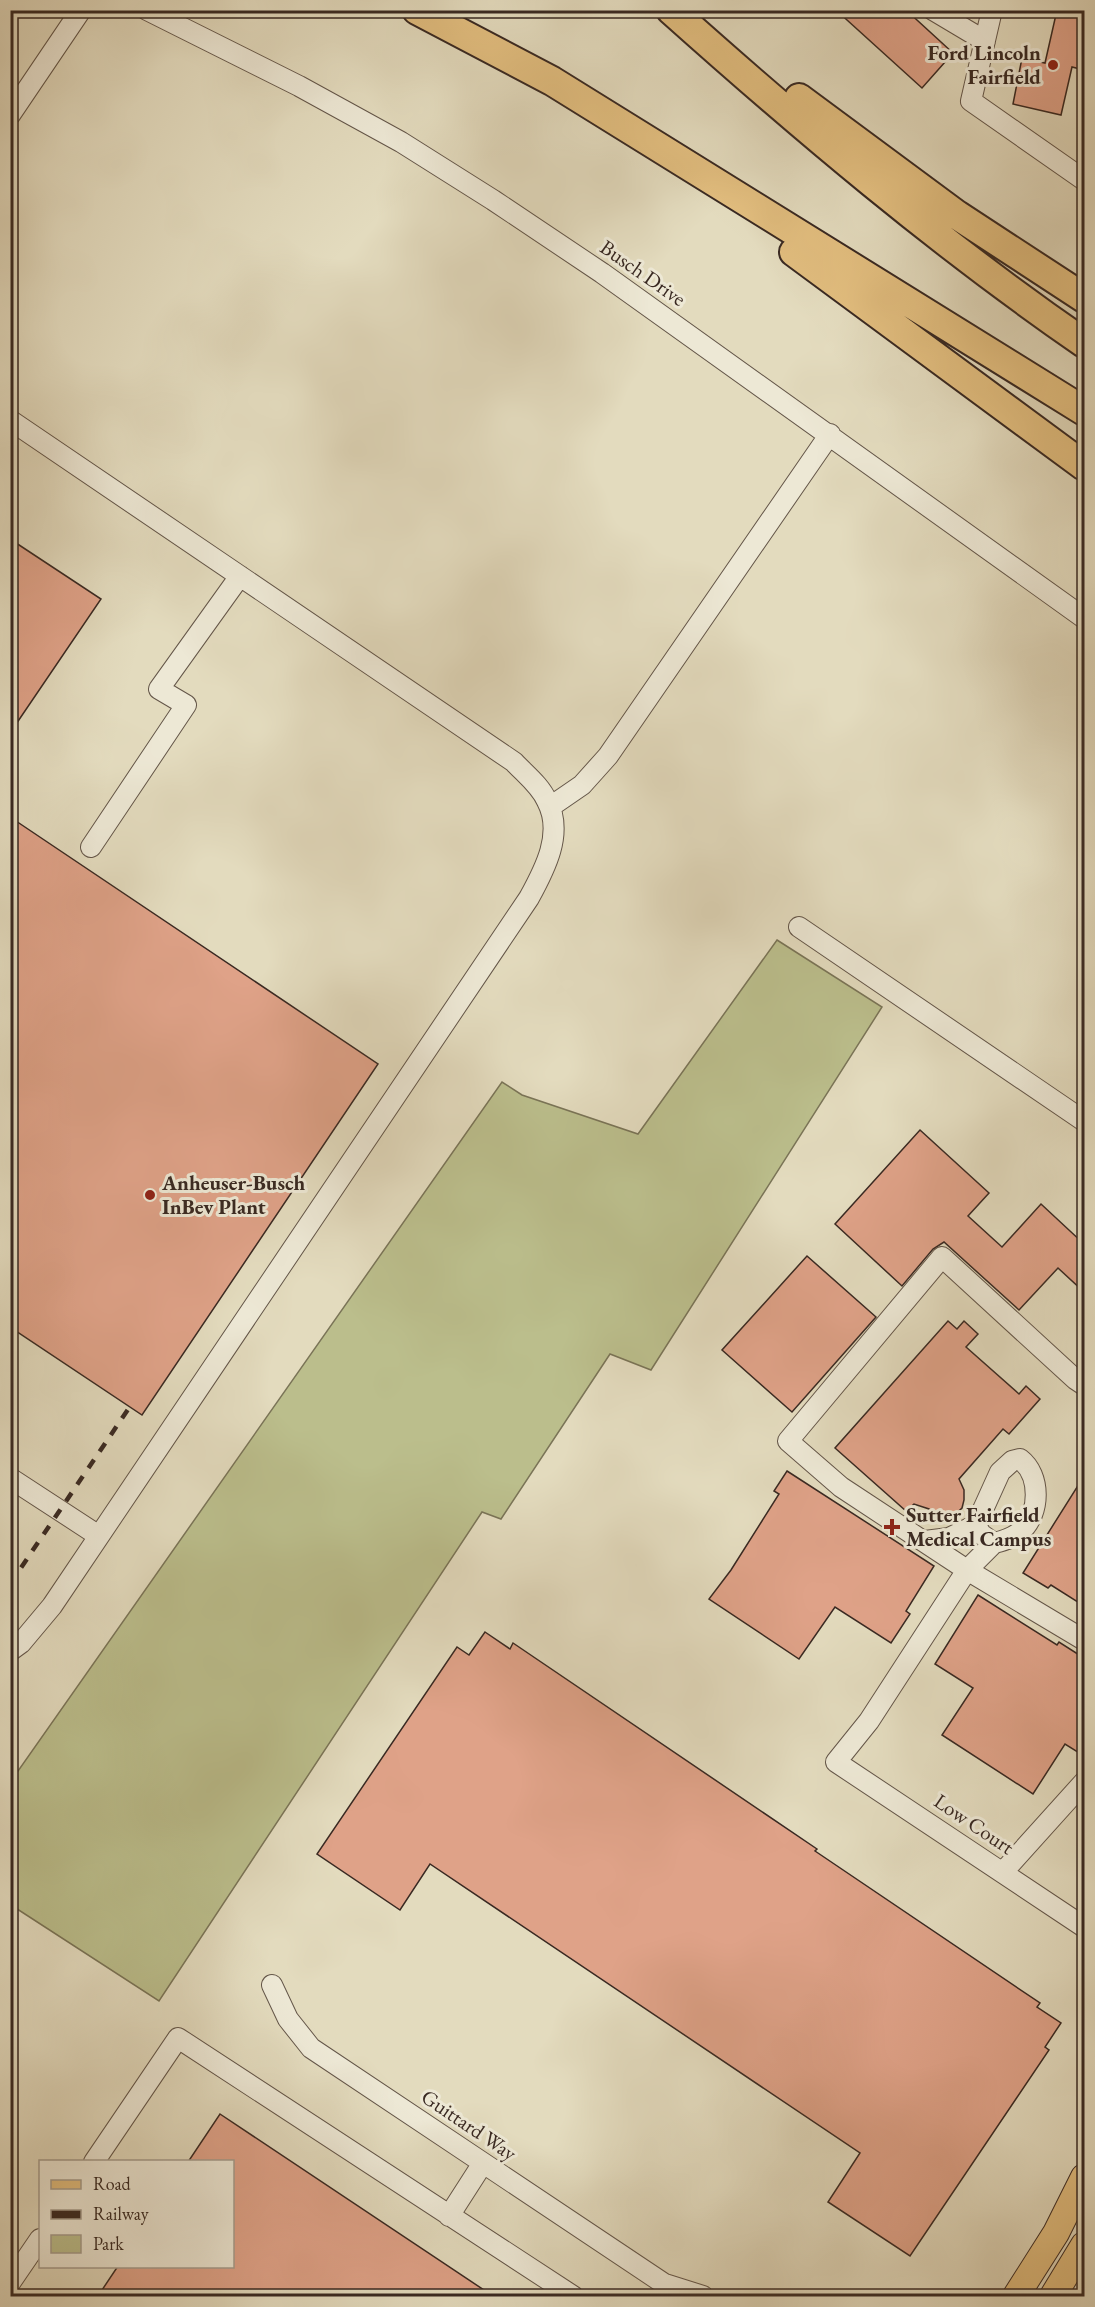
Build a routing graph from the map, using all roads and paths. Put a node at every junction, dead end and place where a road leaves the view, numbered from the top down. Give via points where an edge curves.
1 (81, 10) edge
2 (147, 10) edge
3 (417, 10) edge
4 (671, 10) edge
5 (681, 10) edge
6 (933, 10) edge
7 (993, 10) edge
8 (985, 41) junction
9 (552, 81) junction
10 (10, 115) edge
11 (1084, 180) edge
12 (1084, 298) edge
13 (1084, 343) edge
14 (1084, 411) edge
15 (10, 420) edge
16 (830, 434) junction
17 (1084, 466) edge
18 (240, 576) junction
19 (1084, 618) edge
20 (550, 807) junction
21 (90, 848) dead end
22 (799, 927) dead end
23 (1084, 1121) edge
24 (1084, 1385) edge
25 (10, 1478) edge
26 (976, 1525) junction
27 (99, 1536) junction
28 (925, 1541) junction
29 (994, 1543) junction
30 (967, 1570) junction
31 (1084, 1641) edge
32 (10, 1651) edge
33 (1084, 1782) edge
34 (1003, 1872) junction
35 (1084, 1927) edge
36 (272, 1985) dead end
37 (95, 2160) edge
38 (483, 2163) junction
39 (1084, 2177) edge
40 (449, 2216) junction
41 (39, 2240) edge
42 (1084, 2245) edge
43 (10, 2283) edge
44 (669, 2290) edge
45 (573, 2296) edge
46 (703, 2296) edge
47 (1016, 2296) edge
48 (1053, 2296) edge

1 - 10 street
2 - 16 street, Busch Drive via 401,142 602,273
3 - 9 highway
4 - 13 highway via 826,145 959,251
5 - 12 highway via 957,215
6 - 8 street
7 - 8 street
8 - 11 street via 971,101
9 - 14 highway
9 - 17 highway via 819,269
15 - 18 street
16 - 19 street, Busch Drive
16 - 20 street via 608,756 582,785
18 - 20 street via 514,762 537,785
18 - 21 street via 159,688 186,705
20 - 27 street via 554,816 549,859 529,898
22 - 23 street
24 - 28 street via 942,1257 788,1441 840,1487
25 - 27 street
26 - 28 street via 949,1538
26 - 29 street
26 - 29 street via 1000,1472 1020,1459 1028,1465 1036,1485 1032,1512 1023,1530
27 - 32 street via 52,1606
28 - 30 street
29 - 30 street
30 - 31 street
30 - 34 street, Low Court via 875,1712 836,1762
33 - 34 street
34 - 35 street, Low Court
36 - 38 street, Guittard Way via 288,2019 310,2048
37 - 40 street via 178,2038
38 - 40 street
38 - 44 street, Guittard Way
39 - 47 main road via 1056,2233
40 - 45 street
41 - 43 street
42 - 48 main road
44 - 46 street, Guittard Way

